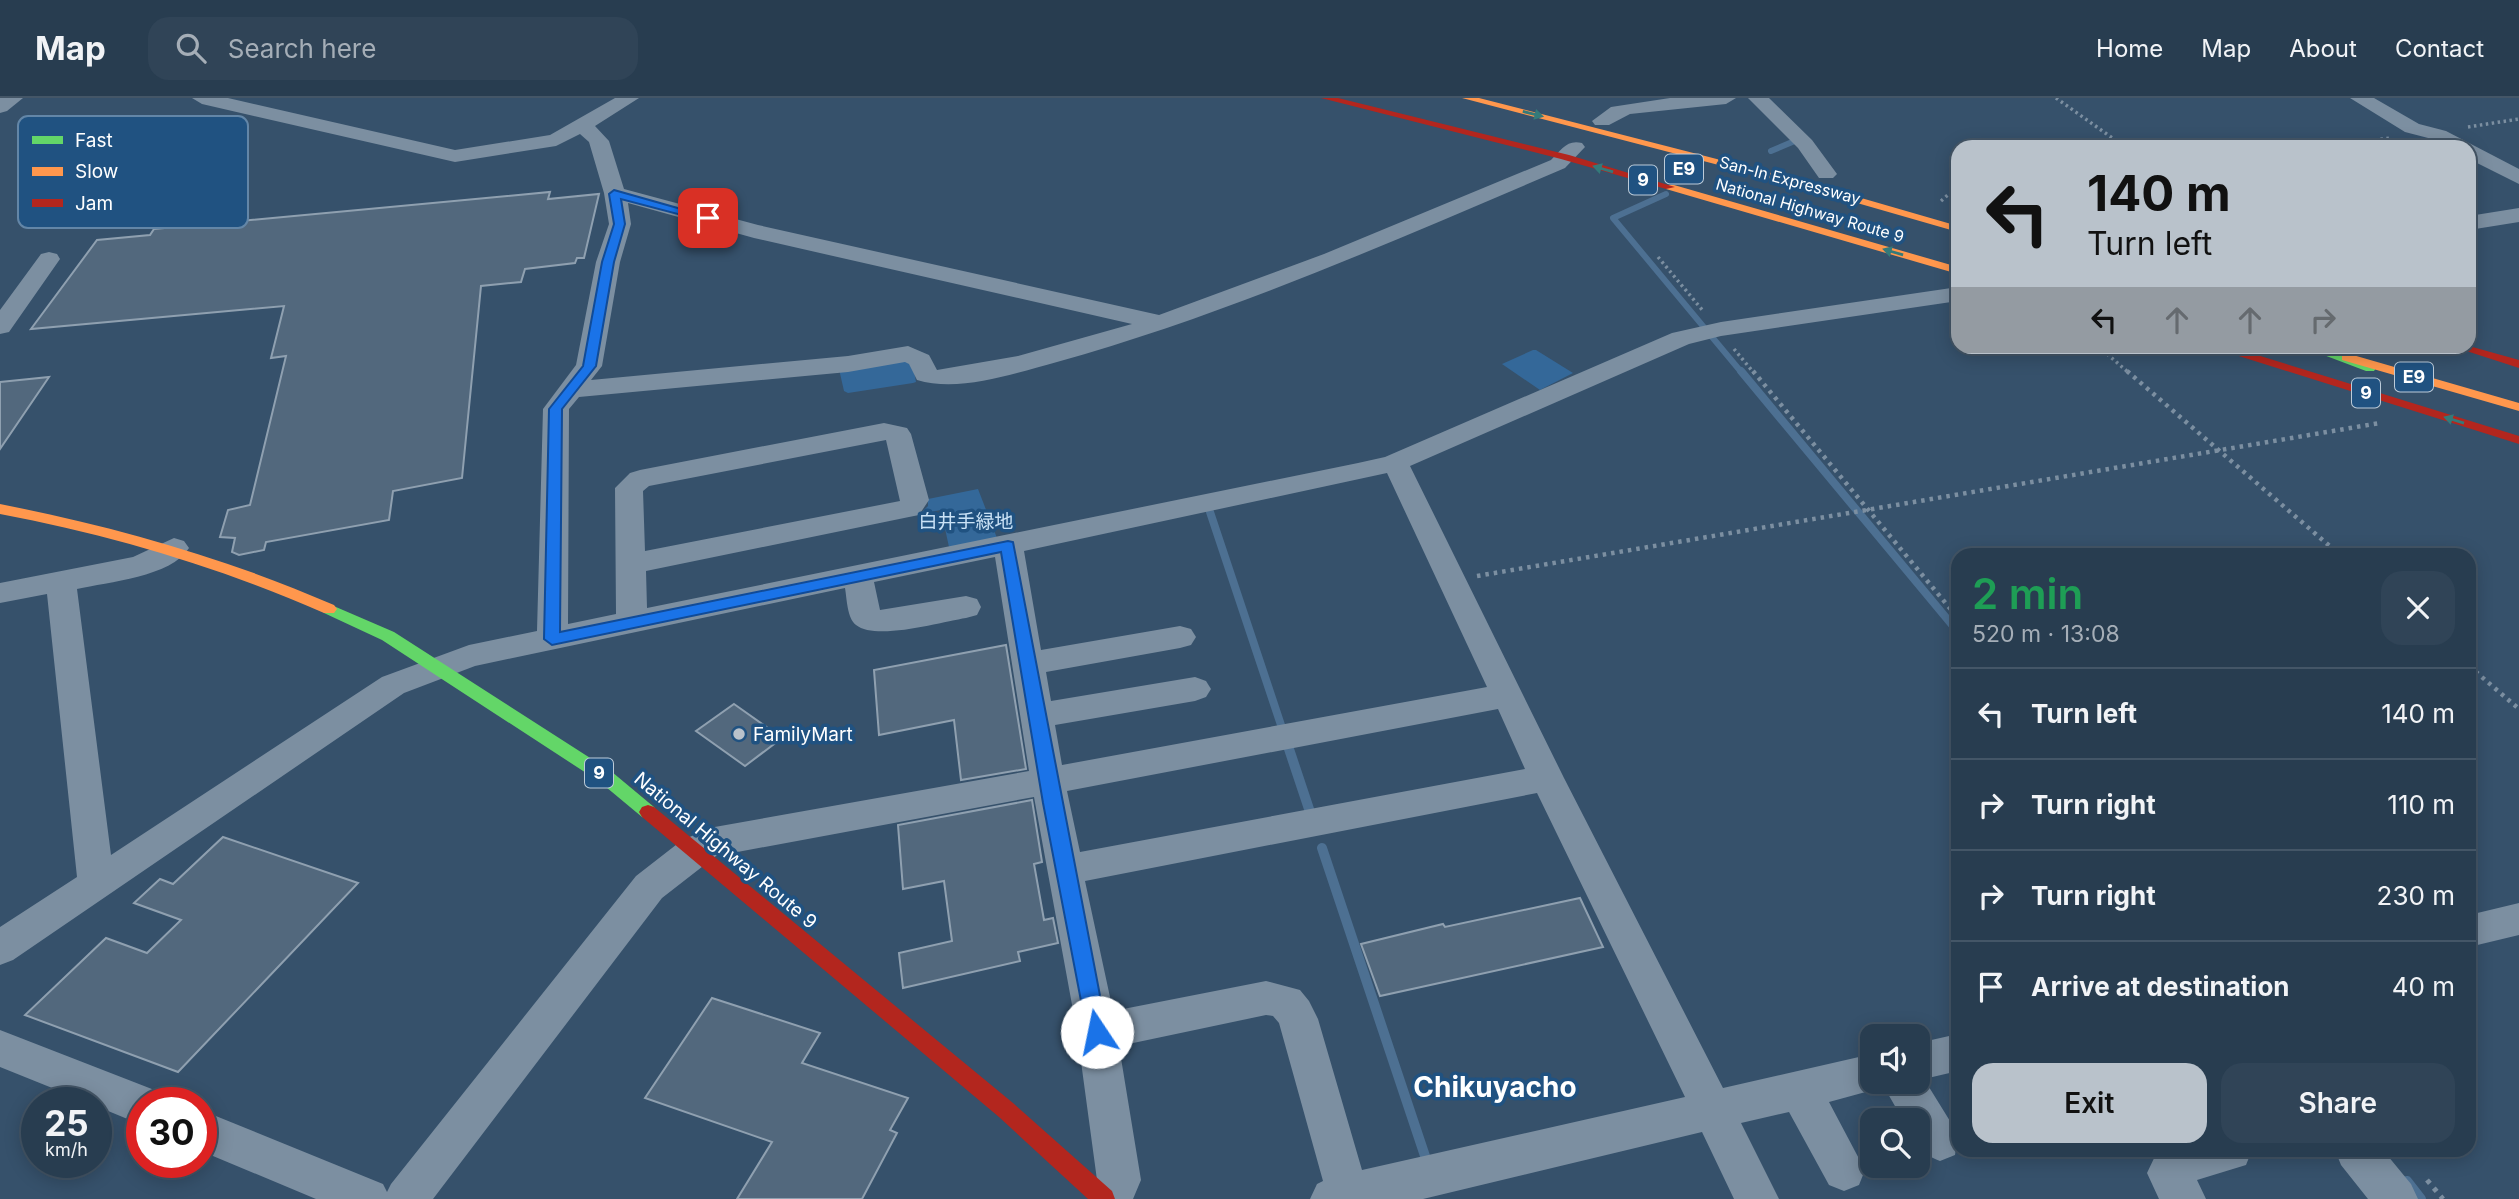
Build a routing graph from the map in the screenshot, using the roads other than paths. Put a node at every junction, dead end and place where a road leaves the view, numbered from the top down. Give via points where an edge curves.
1 (13, 98) edge
2 (202, 98) edge
3 (629, 98) edge
4 (1326, 98) edge
5 (1532, 98) edge
6 (1726, 98) edge
7 (1758, 98) edge
8 (2360, 98) edge
9 (1463, 104) edge
10 (1557, 104) dead end
11 (0, 107) edge
12 (1601, 117) joint
13 (1633, 123) dead end
14 (581, 127) junction
15 (1684, 137) dead end
16 (2449, 140) edge
17 (1570, 153) junction
18 (2476, 155) edge
19 (1832, 176) joint
20 (2519, 178) edge
21 (614, 194) junction
22 (2519, 215) edge
23 (2476, 222) edge
24 (1951, 227) edge
25 (1951, 244) edge
26 (49, 259) dead end
27 (1951, 269) edge
28 (1951, 295) edge
29 (1163, 323) junction
30 (0, 327) edge
31 (2476, 352) edge
32 (2239, 354) edge
33 (2332, 354) edge
34 (2335, 354) edge
35 (2519, 364) edge
36 (571, 390) junction
37 (2519, 407) edge
38 (2519, 414) edge
39 (2519, 440) edge
40 (1394, 463) junction
41 (0, 509) edge
42 (1008, 546) junction
43 (174, 548) junction
44 (631, 564) junction
45 (858, 577) junction
46 (61, 581) junction
47 (0, 593) edge
48 (967, 607) dead end
49 (632, 623) junction
50 (1180, 637) dead end
51 (552, 639) junction
52 (1028, 664) junction
53 (440, 669) junction
54 (1195, 688) dead end
55 (1508, 695) junction
56 (1037, 716) junction
57 (1547, 778) junction
58 (1048, 781) junction
59 (694, 851) junction
60 (1065, 870) junction
61 (96, 882) junction
62 (2519, 919) edge
63 (2476, 929) edge
64 (0, 948) edge
65 (1097, 1032) junction
66 (0, 1048) edge
67 (1951, 1054) edge
68 (1930, 1059) edge
69 (1860, 1076) edge
70 (1799, 1090) junction
71 (1910, 1094) edge
72 (126, 1099) edge
73 (1713, 1109) junction
74 (217, 1137) edge
75 (1940, 1141) dead end
76 (2207, 1157) edge
77 (2362, 1157) edge
78 (1844, 1170) dead end
79 (1340, 1197) edge
80 (368, 1199) edge
81 (407, 1199) edge
82 (1104, 1199) edge
83 (1111, 1199) edge
84 (1757, 1199) edge
85 (2184, 1199) edge
86 (2396, 1199) edge

1 - 11 street
2 - 14 street via 455,156 536,145
3 - 14 street
4 - 17 highway, National Highway Route 9 / 9
5 - 10 highway
6 - 12 street via 1630,108
7 - 19 street
8 - 16 street via 2412,128
9 -> 24 highway, San-In Expressway / E9 via 1795,182
9 - 25 highway, San-In Expressway / E9
12 - 13 highway
14 - 21 street via 599,141
15 - 19 highway, National Highway Route 9
27 -> 17 highway, National Highway Route 9 / 9
17 - 29 street via 1558,164
18 - 20 street
21 - 29 street
21 - 36 street via 620,224 608,262 589,366
22 - 23 street
26 - 30 street
28 - 40 street via 1681,338
29 - 36 street via 978,374 936,378 926,375 920,360 908,354 849,364
31 - 35 highway
39 -> 32 highway, 9
33 - 38 highway
34 - 37 highway, E9
36 - 51 street via 556,409
40 - 42 street
40 - 55 street
41 - 43 highway, National Highway Route 9 / 9
42 - 45 street
42 - 52 street
43 - 46 street via 141,566
43 - 53 highway, National Highway Route 9 / 9 via 266,580 388,636
44 - 44 street via 629,488 639,479 884,431 898,434 915,500 909,508
44 - 49 street
45 - 48 street via 866,617 876,622
45 - 49 street
46 - 47 street
46 - 61 street
49 - 51 street
50 - 52 street
51 - 53 street via 469,656
52 - 56 street
53 - 59 highway, National Highway Route 9 / 9 via 606,777
53 - 61 street via 393,685
54 - 56 street
55 - 57 street
55 - 58 street
56 - 58 street
57 - 60 street
57 - 73 street
58 - 59 street via 709,843
58 - 60 street
59 - 81 street via 649,887
59 - 82 highway, National Highway Route 9 / 9 via 1006,1110
60 - 65 street
61 - 64 street
62 - 63 street
65 - 79 street via 1266,998 1286,1002 1298,1019
65 - 83 street via 1119,1180
66 - 72 street
67 - 68 street
69 - 70 street
70 - 73 street
70 - 78 street
71 - 75 street
73 - 79 street
73 - 84 street
74 - 80 street
76 - 85 street via 2172,1167 2168,1173
77 - 86 street

